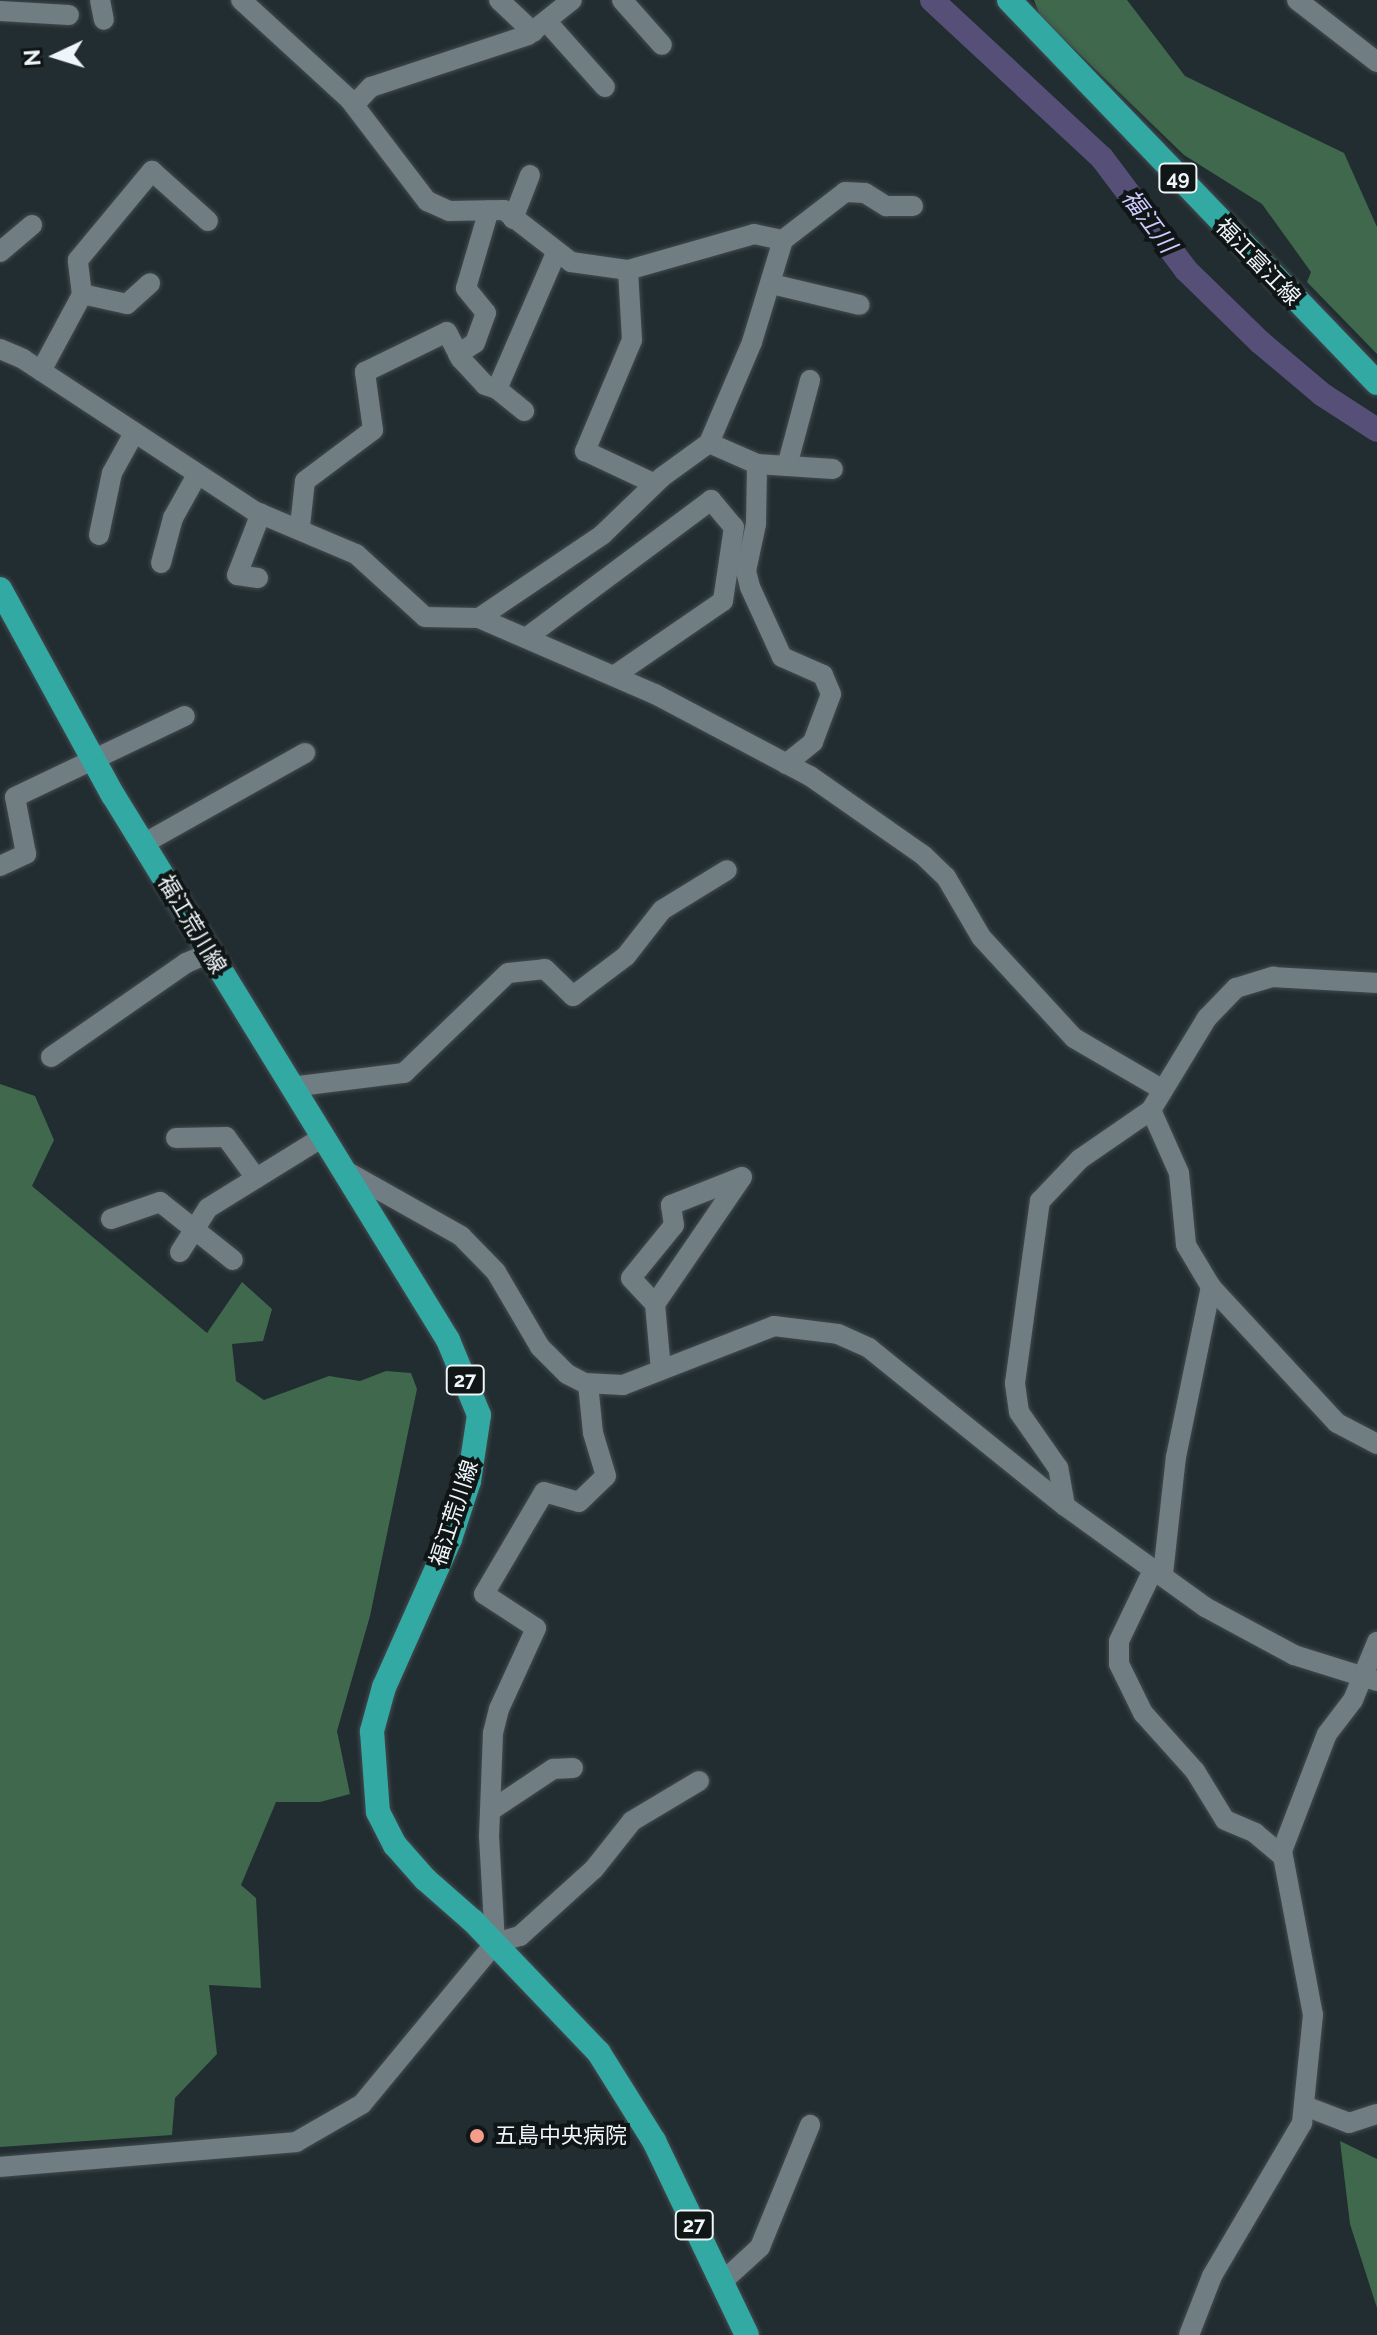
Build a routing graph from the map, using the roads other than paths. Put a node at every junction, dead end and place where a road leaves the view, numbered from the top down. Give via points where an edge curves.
1 (241, 0) edge
2 (499, 0) edge
3 (572, 0) edge
4 (622, 0) edge
5 (1009, 0) edge
6 (1297, 0) edge
7 (0, 11) edge
8 (69, 15) dead end
9 (540, 27) junction
10 (662, 45) dead end
11 (1377, 62) edge
12 (605, 87) dead end
13 (354, 105) junction
14 (530, 175) dead end
15 (913, 206) dead end
16 (489, 210) junction
17 (513, 219) junction
18 (208, 221) dead end
19 (32, 225) dead end
20 (783, 240) junction
21 (0, 252) edge
22 (556, 253) junction
23 (628, 270) junction
24 (150, 283) dead end
25 (772, 284) junction
26 (82, 294) junction
27 (860, 305) dead end
28 (0, 349) edge
29 (458, 354) junction
30 (41, 371) junction
31 (810, 380) dead end
32 (1377, 383) edge
33 (497, 389) junction
34 (524, 411) dead end
35 (133, 435) junction
36 (709, 443) junction
37 (757, 464) junction
38 (787, 466) junction
39 (833, 469) dead end
40 (197, 475) junction
41 (655, 484) junction
42 (261, 513) junction
43 (300, 526) junction
44 (99, 535) dead end
45 (161, 563) dead end
46 (258, 578) dead end
47 (0, 589) edge
48 (479, 618) junction
49 (526, 638) junction
50 (614, 676) junction
51 (185, 716) dead end
52 (305, 753) dead end
53 (92, 757) junction
54 (786, 764) junction
55 (143, 844) junction
56 (0, 866) edge
57 (727, 870) dead end
58 (209, 953) junction
59 (1377, 983) edge
60 (51, 1057) dead end
61 (291, 1087) junction
62 (1163, 1090) junction
63 (1151, 1110) junction
64 (323, 1137) junction
65 (176, 1138) dead end
66 (344, 1170) junction
67 (256, 1178) junction
68 (111, 1219) dead end
69 (195, 1229) junction
70 (180, 1252) dead end
71 (233, 1260) dead end
72 (1211, 1287) junction
73 (655, 1304) junction
74 (661, 1370) junction
75 (588, 1384) junction
76 (1377, 1444) edge
77 (1065, 1506) junction
78 (1158, 1571) junction
79 (1377, 1642) edge
80 (1369, 1680) edge
81 (573, 1768) dead end
82 (699, 1781) dead end
83 (490, 1811) junction
84 (1282, 1856) junction
85 (495, 1943) junction
86 (1305, 2106) junction
87 (1377, 2114) edge
88 (810, 2125) dead end
89 (0, 2167) edge
90 (722, 2282) junction
91 (747, 2335) edge
92 (1189, 2335) edge

1 - 13 street
2 - 9 street
3 - 9 street
4 - 10 street
5 - 32 main road, 福江富江線 / 49
6 - 11 street
7 - 8 street
9 - 12 street
9 - 13 street via 371,87
13 - 16 street via 427,201 449,211
14 - 17 street
15 - 20 street via 886,206 865,193 845,192
16 - 17 street via 504,210
16 - 29 street via 466,288 486,313 475,343
17 - 22 street
18 - 26 street via 152,171 78,260
19 - 21 street
20 - 23 street via 754,234
20 - 25 street
22 - 23 street via 571,262
22 - 33 street
23 - 41 street via 632,340 585,451
24 - 26 street via 127,304
25 - 27 street
25 - 36 street
26 - 30 street
28 - 30 street
29 - 33 street via 485,385
29 - 43 street via 447,332 365,372 373,430 305,481
30 - 35 street
31 - 38 street
33 - 34 street
35 - 40 street
35 - 44 street via 112,473
36 - 37 street
36 - 41 street
37 - 38 street
37 - 54 street via 756,524 746,571 750,587 782,657 823,675 831,694 813,742
38 - 39 street
40 - 42 street
40 - 45 street via 173,518
41 - 48 street via 602,535
42 - 43 street
42 - 46 street via 237,575
43 - 48 street via 356,554 425,617
47 - 53 main road, 福江荒川線 / 27
48 - 49 street
49 - 50 street
49 - 50 street via 711,500 734,527 723,601
50 - 54 street
51 - 53 street
52 - 55 street
53 - 55 main road, 福江荒川線 / 27
53 - 56 street via 15,797 26,854
54 - 62 street via 923,855 956,890 981,937 1074,1038
55 - 58 main road, 福江荒川線 / 27
57 - 61 street via 662,910 626,956 573,996 545,969 508,973 404,1073
58 - 60 street via 186,963
58 - 61 main road, 福江荒川線 / 27
59 - 62 street via 1273,977 1236,988 1207,1018
61 - 64 main road, 福江荒川線 / 27
62 - 63 street
63 - 72 street via 1179,1173 1186,1245
63 - 77 street via 1052,1183 1040,1201 1015,1383 1019,1412 1058,1468
64 - 66 main road, 福江荒川線 / 27
64 - 67 street
65 - 67 street via 226,1137
66 - 75 street via 461,1236 496,1272 540,1347 567,1374
66 - 85 main road, 福江荒川線 / 27 via 448,1340 479,1415 469,1481 450,1539 384,1687 372,1731 378,1812 405,1856
67 - 69 street via 208,1208
68 - 69 street via 160,1202
69 - 70 street
69 - 71 street
72 - 76 street via 1337,1423
72 - 78 street
73 - 73 street via 716,1215 742,1177 671,1205 674,1225 631,1278
73 - 74 street
74 - 75 street via 623,1385
74 - 77 street via 774,1326 838,1334 869,1348
75 - 83 street via 593,1433 606,1476 579,1502 544,1492 484,1594 536,1628 499,1709
77 - 78 street
78 - 80 street via 1205,1607 1294,1655
78 - 84 street via 1119,1641 1119,1664 1143,1713 1195,1771 1225,1820 1255,1833
79 - 80 street
80 - 84 street via 1327,1734 1291,1817
81 - 83 street via 553,1769
82 - 85 street via 632,1821 594,1869 520,1936
83 - 85 street
84 - 86 street via 1313,2015
85 - 89 street via 362,2104 296,2142
85 - 90 main road, 福江荒川線 / 27 via 599,2053 654,2141
86 - 87 street via 1349,2123
86 - 92 street via 1302,2123 1212,2276
88 - 90 street via 760,2247
90 - 91 main road, 福江荒川線 / 27

